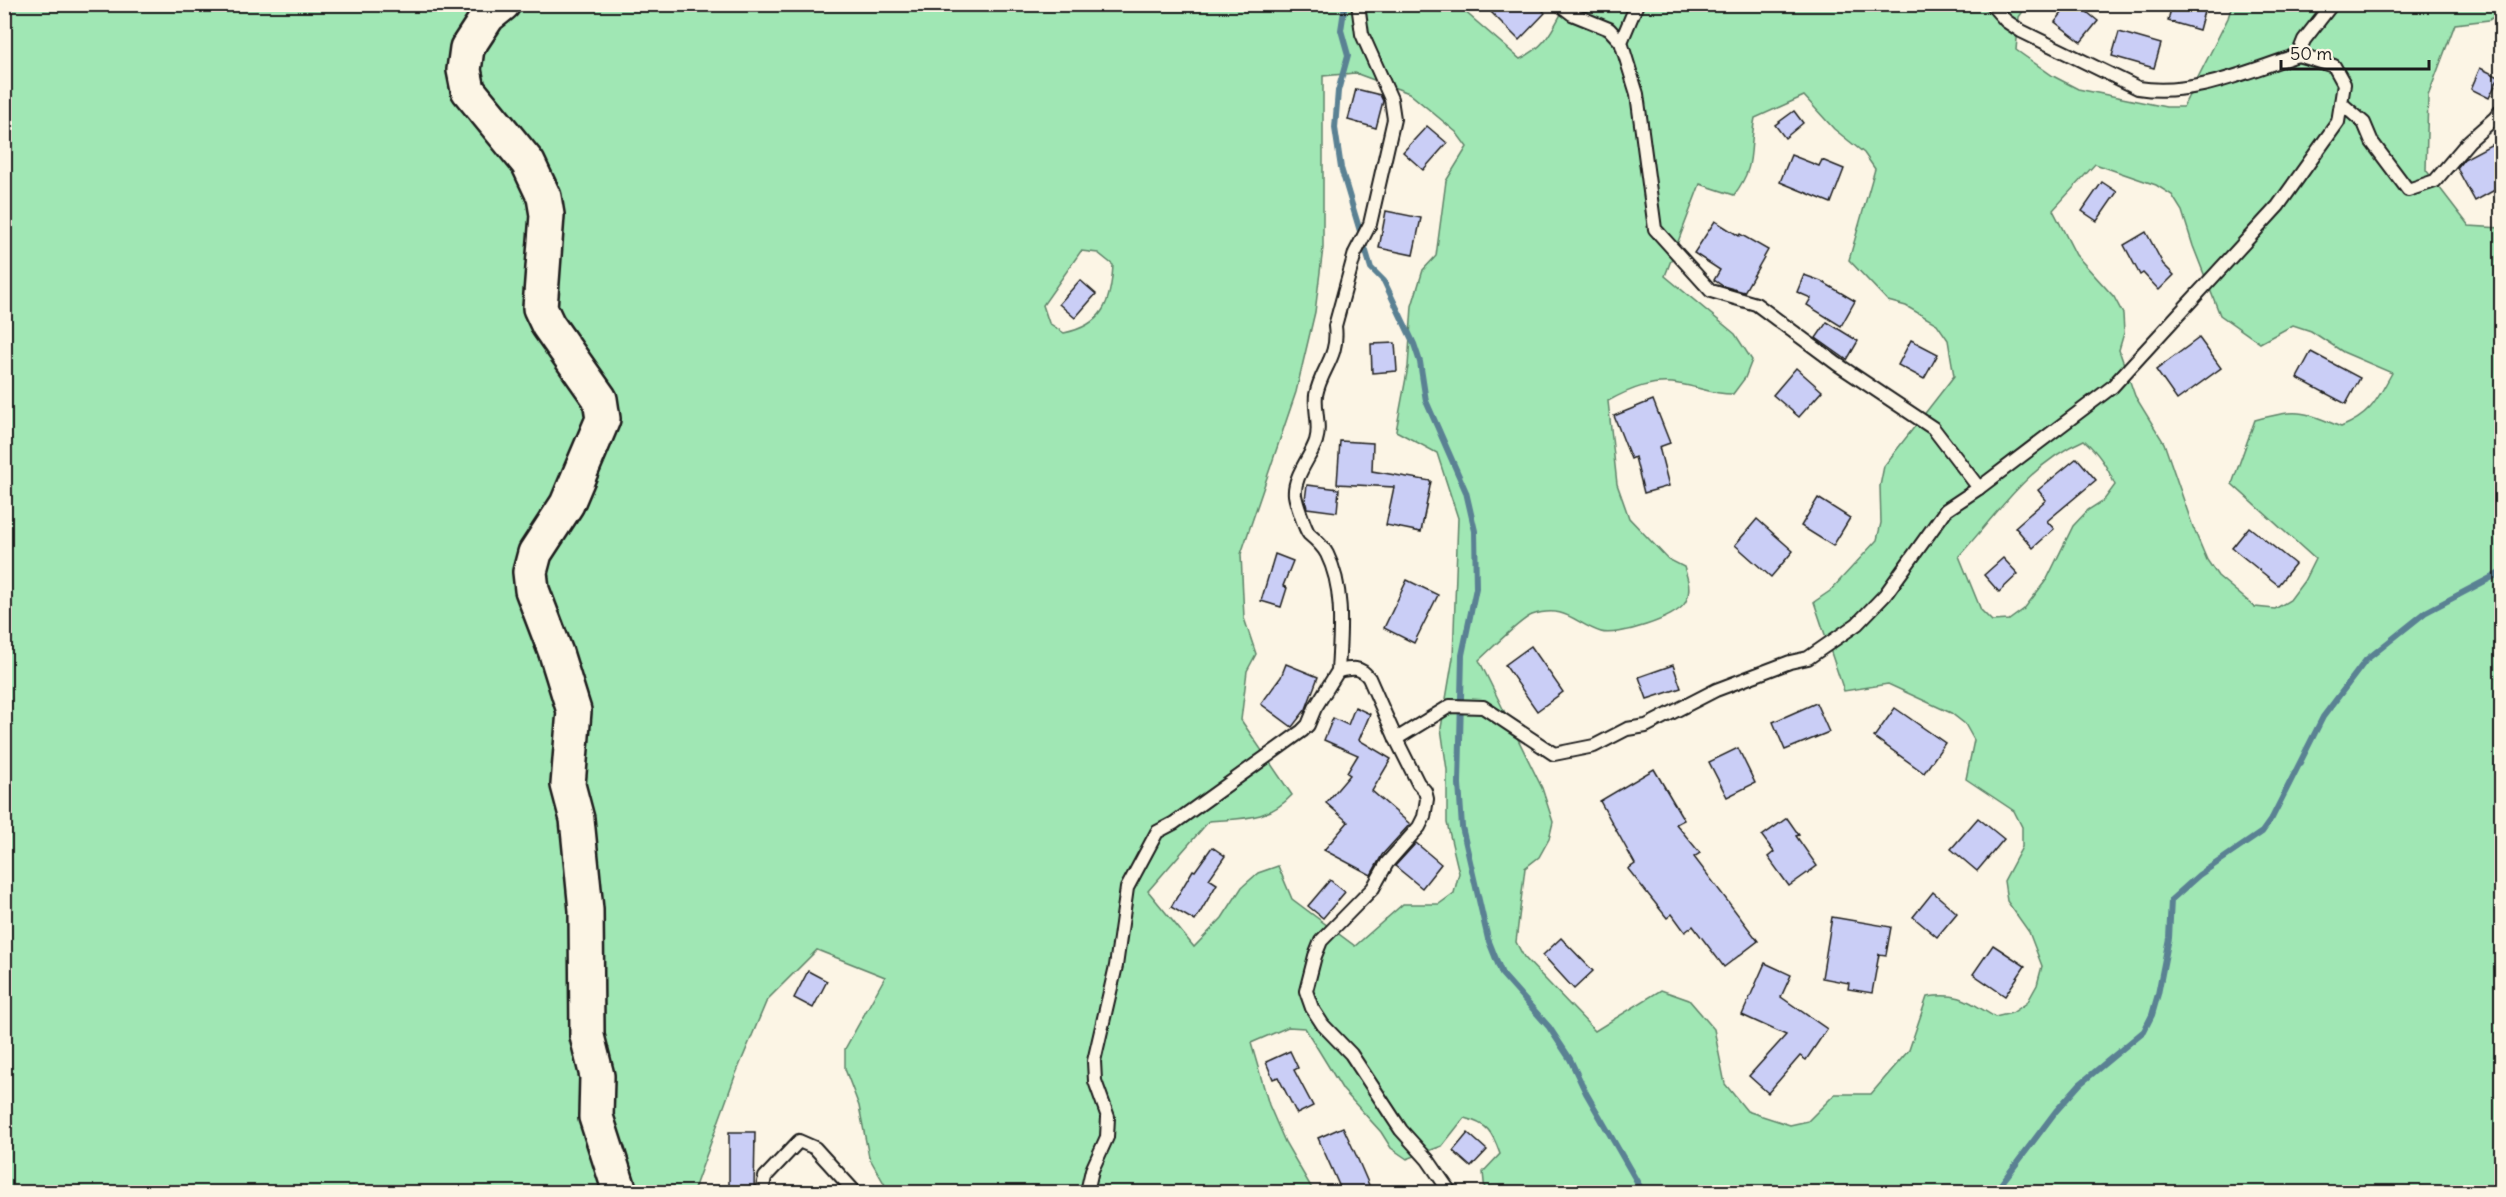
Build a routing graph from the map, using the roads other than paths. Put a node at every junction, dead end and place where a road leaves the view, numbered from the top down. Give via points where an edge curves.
1 (503, 4) edge
2 (1358, 4) edge
3 (1559, 4) edge
4 (1637, 4) edge
5 (1991, 4) edge
6 (2332, 4) edge
7 (1621, 42) junction
8 (2298, 55) junction
9 (2341, 103) junction
10 (2502, 109) edge
11 (1979, 488) junction
12 (1338, 671) junction
13 (1396, 739) junction
14 (620, 1192) edge
15 (762, 1192) edge
16 (855, 1192) edge
17 (1087, 1192) edge
18 (1450, 1192) edge

1 - 14 street via 488,16 467,48 464,70 468,90 528,163 544,197 547,215 540,308 600,399 603,418 567,504 535,553 530,572 532,590 574,711 568,785 577,819 586,910 587,1036 597,1076 596,1118
2 - 12 lane via 1362,34 1394,109 1371,224 1355,253 1335,326 1333,357 1317,394 1316,441 1294,494 1308,532 1327,553 1333,570 1341,610
3 - 7 lane via 1572,14 1609,29
4 - 7 lane
5 - 8 lane via 2021,31 2138,88 2156,91 2196,87
6 - 8 lane via 2304,40
7 - 11 lane via 1637,94 1655,229 1711,291 1756,304 1933,428
8 - 9 lane via 2334,66 2344,84
9 - 10 lane via 2364,123 2372,142 2408,190 2435,181
9 - 11 lane via 2338,122 2278,206 2112,387
11 - 13 lane via 1946,510 1885,595 1857,624 1808,658 1716,690 1646,726 1628,729 1593,746 1554,754 1483,707 1450,706
12 - 13 lane via 1364,671
12 - 17 lane via 1302,731 1157,832 1127,888 1116,966 1094,1061 1095,1081 1108,1117 1107,1137
13 - 18 lane via 1425,790 1424,817 1386,863 1373,888 1322,941 1306,991 1311,1008 1323,1025 1351,1054 1401,1130
15 - 16 lane via 765,1177 798,1141 815,1148

